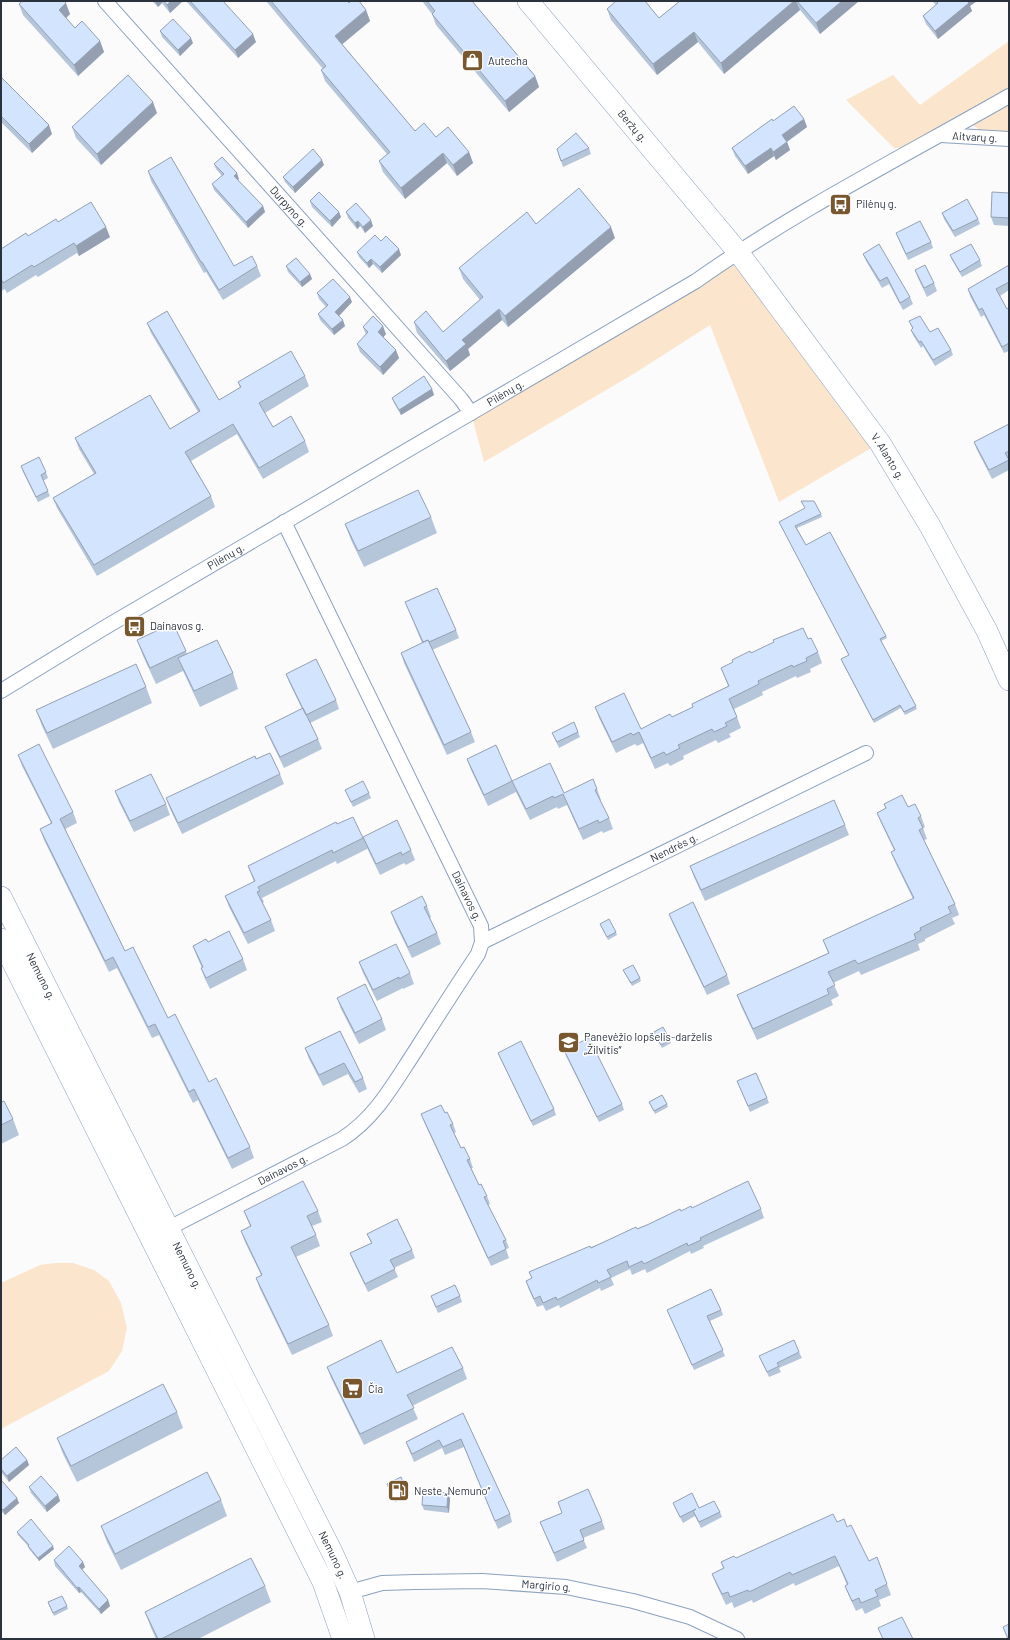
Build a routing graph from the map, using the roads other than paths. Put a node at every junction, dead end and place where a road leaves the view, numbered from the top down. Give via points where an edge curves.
1 (105, 1) edge
2 (528, 1) edge
3 (1009, 96) edge
4 (941, 135) junction
5 (1009, 139) edge
6 (738, 252) junction
7 (471, 413) junction
8 (284, 522) junction
9 (1009, 680) edge
10 (1, 691) edge
11 (866, 753) dead end
12 (1, 897) edge
13 (1, 939) edge
14 (482, 942) junction
15 (169, 1228) junction
16 (350, 1592) junction
17 (343, 1639) edge
18 (364, 1639) edge
19 (737, 1639) edge

1 - 7 street, Durpyno g. via 456,393
2 - 6 main road, Beržų g.
3 - 4 street, Pilėnų g.
4 - 5 street, Aitvarų g.
4 - 6 street, Pilėnų g. via 810,208
6 - 7 street, Pilėnų g. via 696,281
6 - 9 main road, V. Alanto g. via 880,443 930,526 987,632
7 - 8 street, Pilėnų g.
8 - 10 street, Pilėnų g.
8 - 14 street, Dainavos g. via 481,926
11 - 14 street, Nendrės g.
12 - 15 main road, Nemuno g.
13 - 17 main road, Nemuno g. via 319,1575
14 - 15 street, Dainavos g. via 478,954 392,1087 357,1130
15 - 16 main road, Nemuno g.
16 - 18 main road, Nemuno g.
16 - 19 street, Margirio g. via 382,1583 421,1581 482,1581 566,1587 633,1601 690,1617

